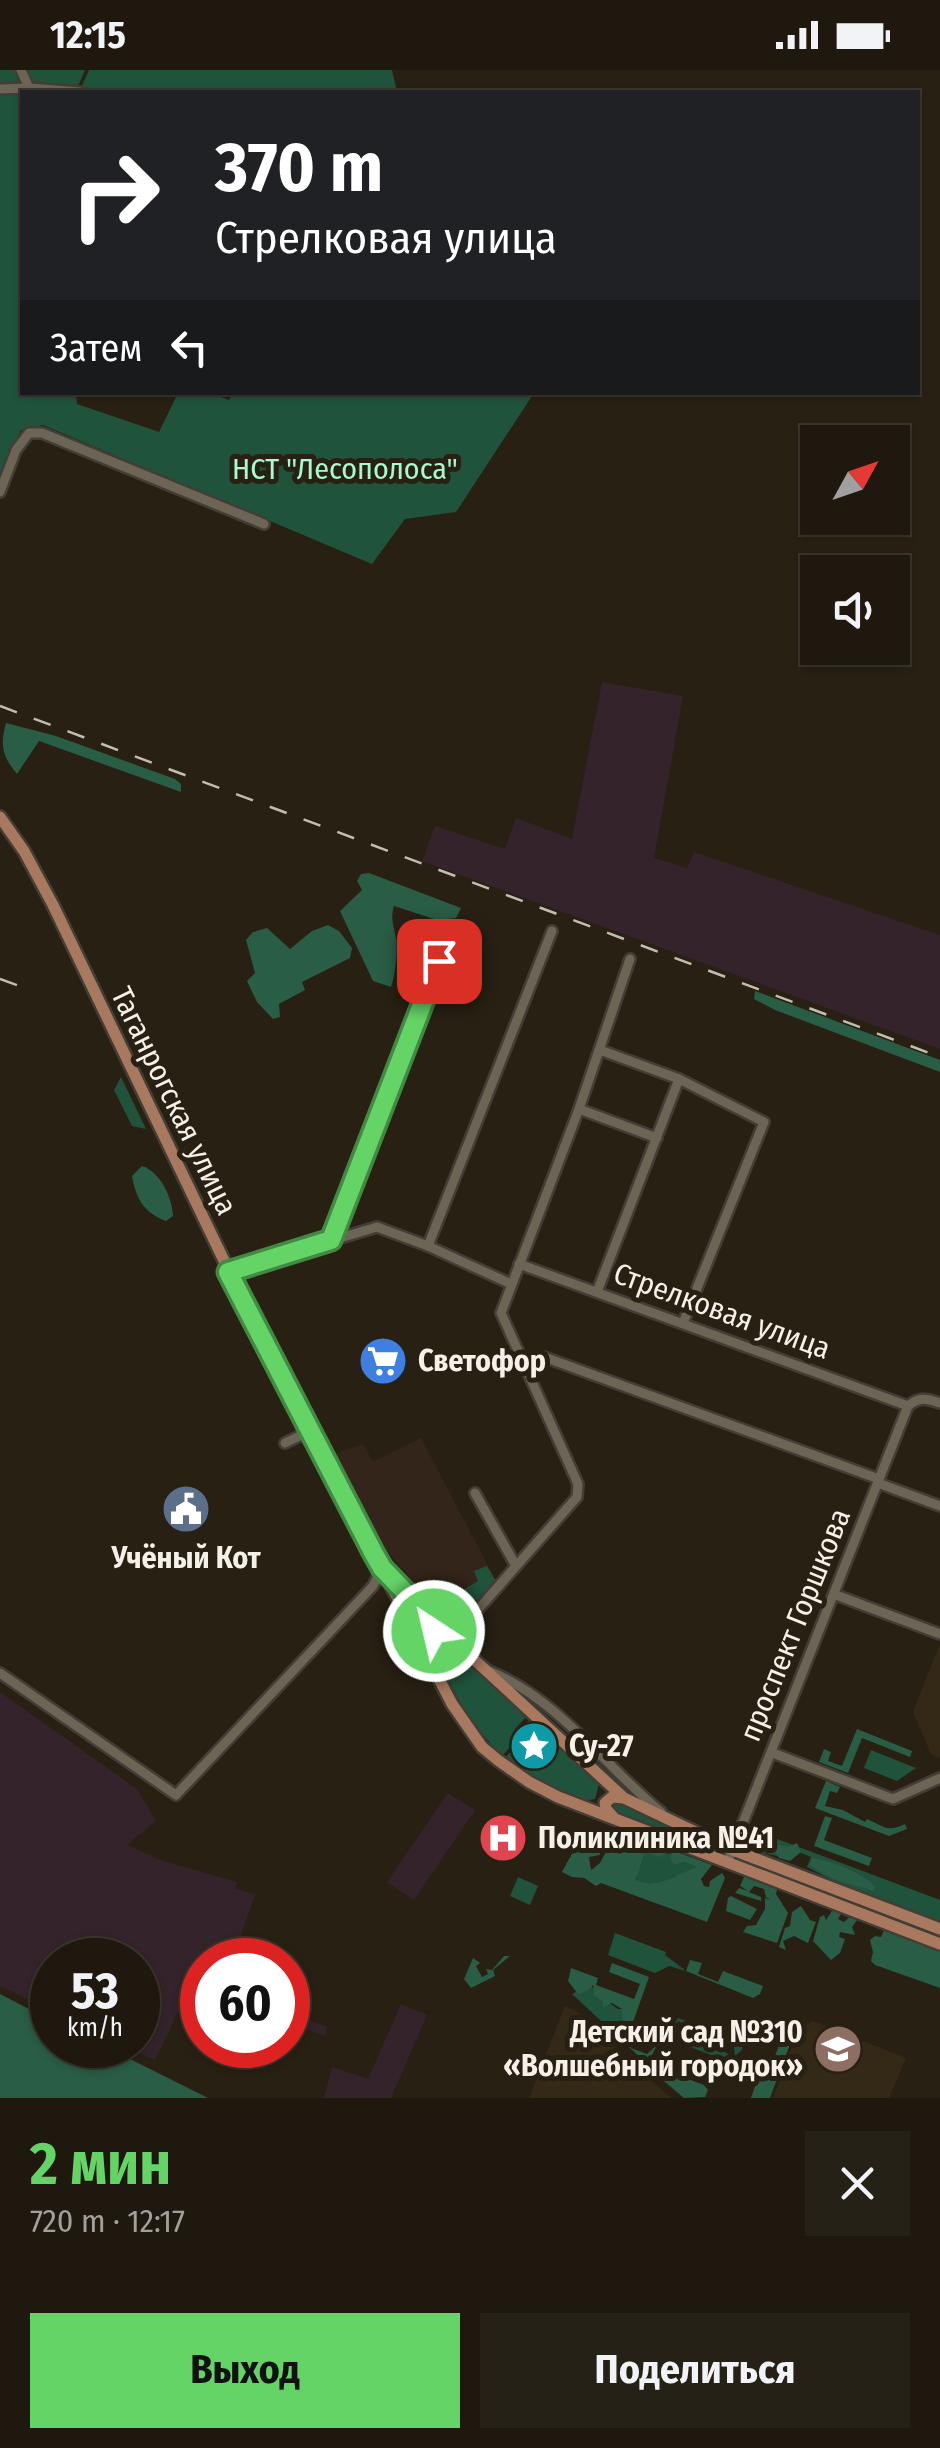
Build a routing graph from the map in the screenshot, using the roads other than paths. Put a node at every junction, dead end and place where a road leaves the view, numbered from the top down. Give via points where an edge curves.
1 (21, 70) edge
2 (29, 88) junction
3 (0, 90) edge
4 (54, 90) edge
5 (0, 492) edge
6 (264, 524) dead end
7 (0, 817) edge
8 (453, 926) dead end
9 (552, 930) dead end
10 (630, 959) dead end
11 (600, 1050) junction
12 (679, 1080) junction
13 (579, 1108) junction
14 (656, 1138) junction
15 (331, 1240) junction
16 (428, 1246) junction
17 (519, 1264) junction
18 (228, 1272) junction
19 (511, 1284) junction
20 (597, 1292) junction
21 (683, 1323) junction
22 (523, 1365) junction
23 (940, 1403) edge
24 (908, 1406) junction
25 (310, 1430) junction
26 (285, 1443) dead end
27 (879, 1481) junction
28 (475, 1493) dead end
29 (940, 1506) edge
30 (516, 1566) junction
31 (382, 1568) junction
32 (836, 1595) junction
33 (432, 1620) junction
34 (414, 1631) junction
35 (940, 1634) edge
36 (454, 1642) junction
37 (432, 1665) junction
38 (482, 1668) junction
39 (0, 1673) edge
40 (773, 1752) junction
41 (597, 1776) junction
42 (940, 1778) edge
43 (624, 1798) junction
44 (580, 1806) junction
45 (614, 1818) junction
46 (678, 1826) junction
47 (732, 1850) junction
48 (728, 1863) junction
49 (940, 1929) edge
50 (940, 1944) edge

1 - 2 street
2 - 3 street
2 - 4 street
5 - 6 street via 22,440 42,433
7 - 18 main road, Таганрогская улица via 53,905
8 - 15 street
9 - 16 street
10 - 11 street
11 - 12 street
11 - 13 street
12 - 14 street
12 - 21 street via 764,1122
13 - 14 street
13 - 17 street
14 - 20 street
15 - 16 street via 377,1227
15 - 18 street
16 - 19 street
17 - 19 street
17 - 20 street, Стрелковая улица
18 - 25 main road, Таганрогская улица
19 - 22 street via 501,1318
20 - 21 street, Стрелковая улица
21 - 24 street, Стрелковая улица
22 - 27 street via 544,1357
22 - 30 street via 578,1484 570,1508
23 - 24 street via 925,1398
24 - 27 street, проспект Горшкова
25 - 26 street
25 - 31 main road, Таганрогская улица
27 - 29 street
27 - 32 street, проспект Горшкова
28 - 30 street
30 - 36 street
31 - 33 main road, Таганрогская улица
31 - 34 main road, Таганрогская улица
31 - 39 street via 373,1586 176,1794
32 - 35 street
32 - 40 street, проспект Горшкова
33 - 34 main road via 431,1637
33 - 36 main road, Таганрогская улица
34 - 37 main road, Таганрогская улица
36 - 37 main road via 439,1646
36 - 38 main road, Таганрогская улица
37 - 44 main road, Таганрогская улица via 482,1746 529,1782
38 - 41 main road, Таганрогская улица
38 - 46 street via 541,1699
40 - 42 street via 893,1798
40 - 47 street, проспект Горшкова
41 - 43 main road, Таганрогская улица
41 - 44 main road via 600,1798
43 - 45 main road via 605,1802
43 - 46 main road, Таганрогская улица
44 - 45 main road, Таганрогская улица
45 - 48 main road, Таганрогская улица
46 - 47 main road, Таганрогская улица
47 - 48 street, проспект Горшкова
47 - 49 main road, Таганрогская улица
48 - 50 main road, Таганрогская улица

